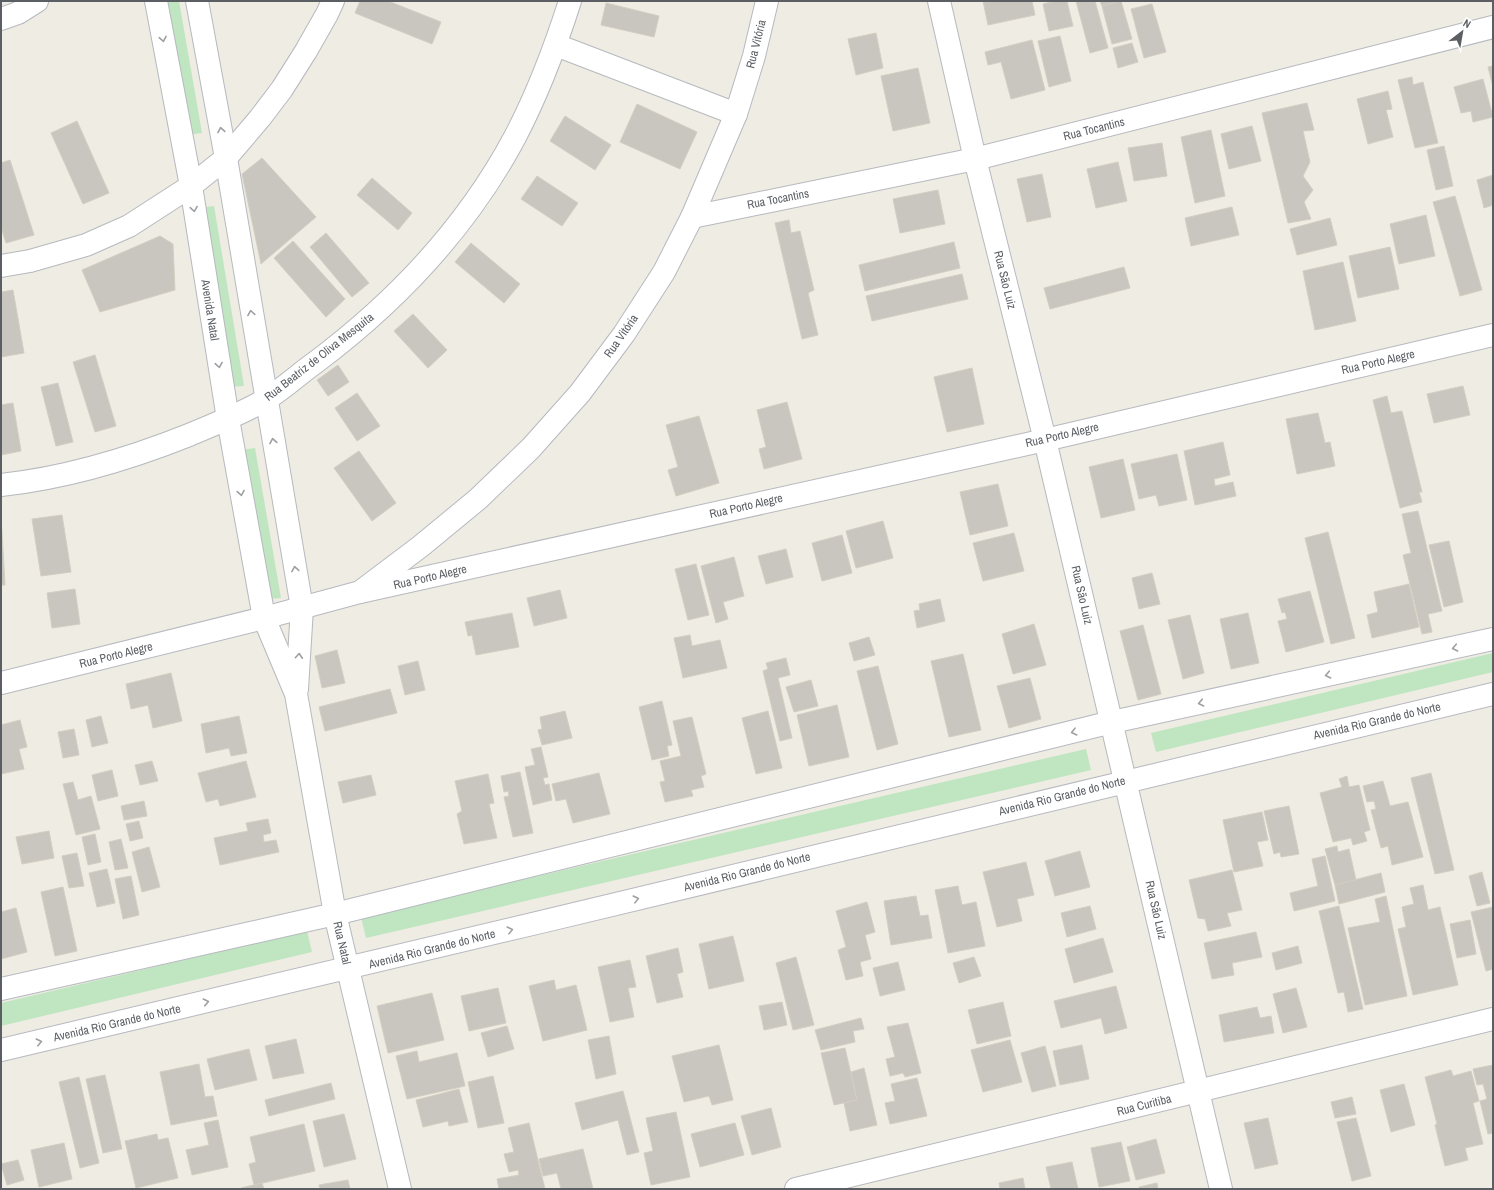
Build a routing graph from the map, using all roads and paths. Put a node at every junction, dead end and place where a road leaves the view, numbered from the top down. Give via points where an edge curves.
1 (37, 1) edge
2 (156, 1) edge
3 (197, 1) edge
4 (333, 1) edge
5 (570, 1) edge
6 (767, 1) edge
7 (939, 1) edge
8 (1, 19) edge
9 (1493, 27) edge
10 (556, 44) junction
11 (736, 114) junction
12 (226, 158) junction
13 (975, 159) junction
14 (190, 186) junction
15 (692, 216) junction
16 (1, 266) edge
17 (1493, 335) edge
18 (266, 399) junction
19 (228, 419) junction
20 (1045, 440) junction
21 (1, 484) edge
22 (360, 592) junction
23 (302, 608) junction
24 (264, 618) junction
25 (1493, 640) edge
26 (3, 682) edge
27 (296, 694) junction
28 (1493, 694) edge
29 (1112, 722) junction
30 (1126, 780) junction
31 (335, 914) junction
32 (348, 969) junction
33 (1, 989) edge
34 (1493, 1019) edge
35 (1, 1050) edge
36 (1198, 1092) junction
37 (400, 1189) edge
38 (796, 1189) edge
39 (1221, 1189) edge

1 - 8 street via 18,13
2 -> 14 street, Avenida Natal
12 -> 3 street
4 - 12 street via 282,89
5 - 10 street, Rua Beatriz de Oliva Mesquita
6 - 11 street, Rua Vitória via 754,56
7 - 13 street, Rua São Luiz
9 - 13 street, Rua Tocantins
10 - 11 street
10 - 18 street, Rua Beatriz de Oliva Mesquita via 537,92 514,138 488,183 448,236 389,302 350,336
11 - 15 street, Rua Vitória
12 - 14 street
18 -> 12 street
13 - 15 street, Rua Tocantins
13 - 20 street, Rua São Luiz
14 - 16 street via 130,226 86,245 30,261
14 -> 19 street, Avenida Natal
15 - 22 street, Rua Vitória via 660,278 624,334 580,393 531,448 478,499
17 - 20 street, Rua Porto Alegre
18 - 19 street, Rua Beatriz de Oliva Mesquita
23 -> 18 street
19 - 21 street, Rua Beatriz de Oliva Mesquita via 119,460 67,474
19 -> 24 street, Avenida Natal
20 - 22 street, Rua Porto Alegre
20 - 29 street, Rua São Luiz
22 - 23 street, Rua Porto Alegre
23 - 24 street, Rua Porto Alegre
27 -> 23 street, Rua Natal
24 - 26 street, Rua Porto Alegre
24 - 27 street, Rua Natal
25 -> 29 street
27 - 31 street, Rua Natal
28 - 30 street, Avenida Rio Grande do Norte
29 - 30 street, Rua São Luiz
29 -> 31 street
32 -> 30 street, Avenida Rio Grande do Norte
30 - 36 street, Rua São Luiz
31 - 32 street, Rua Natal
31 - 33 street
35 -> 32 street, Avenida Rio Grande do Norte
32 - 37 street, Rua Natal
34 - 36 street, Rua Curitiba
36 - 38 street, Rua Curitiba
36 - 39 street, Rua São Luiz

